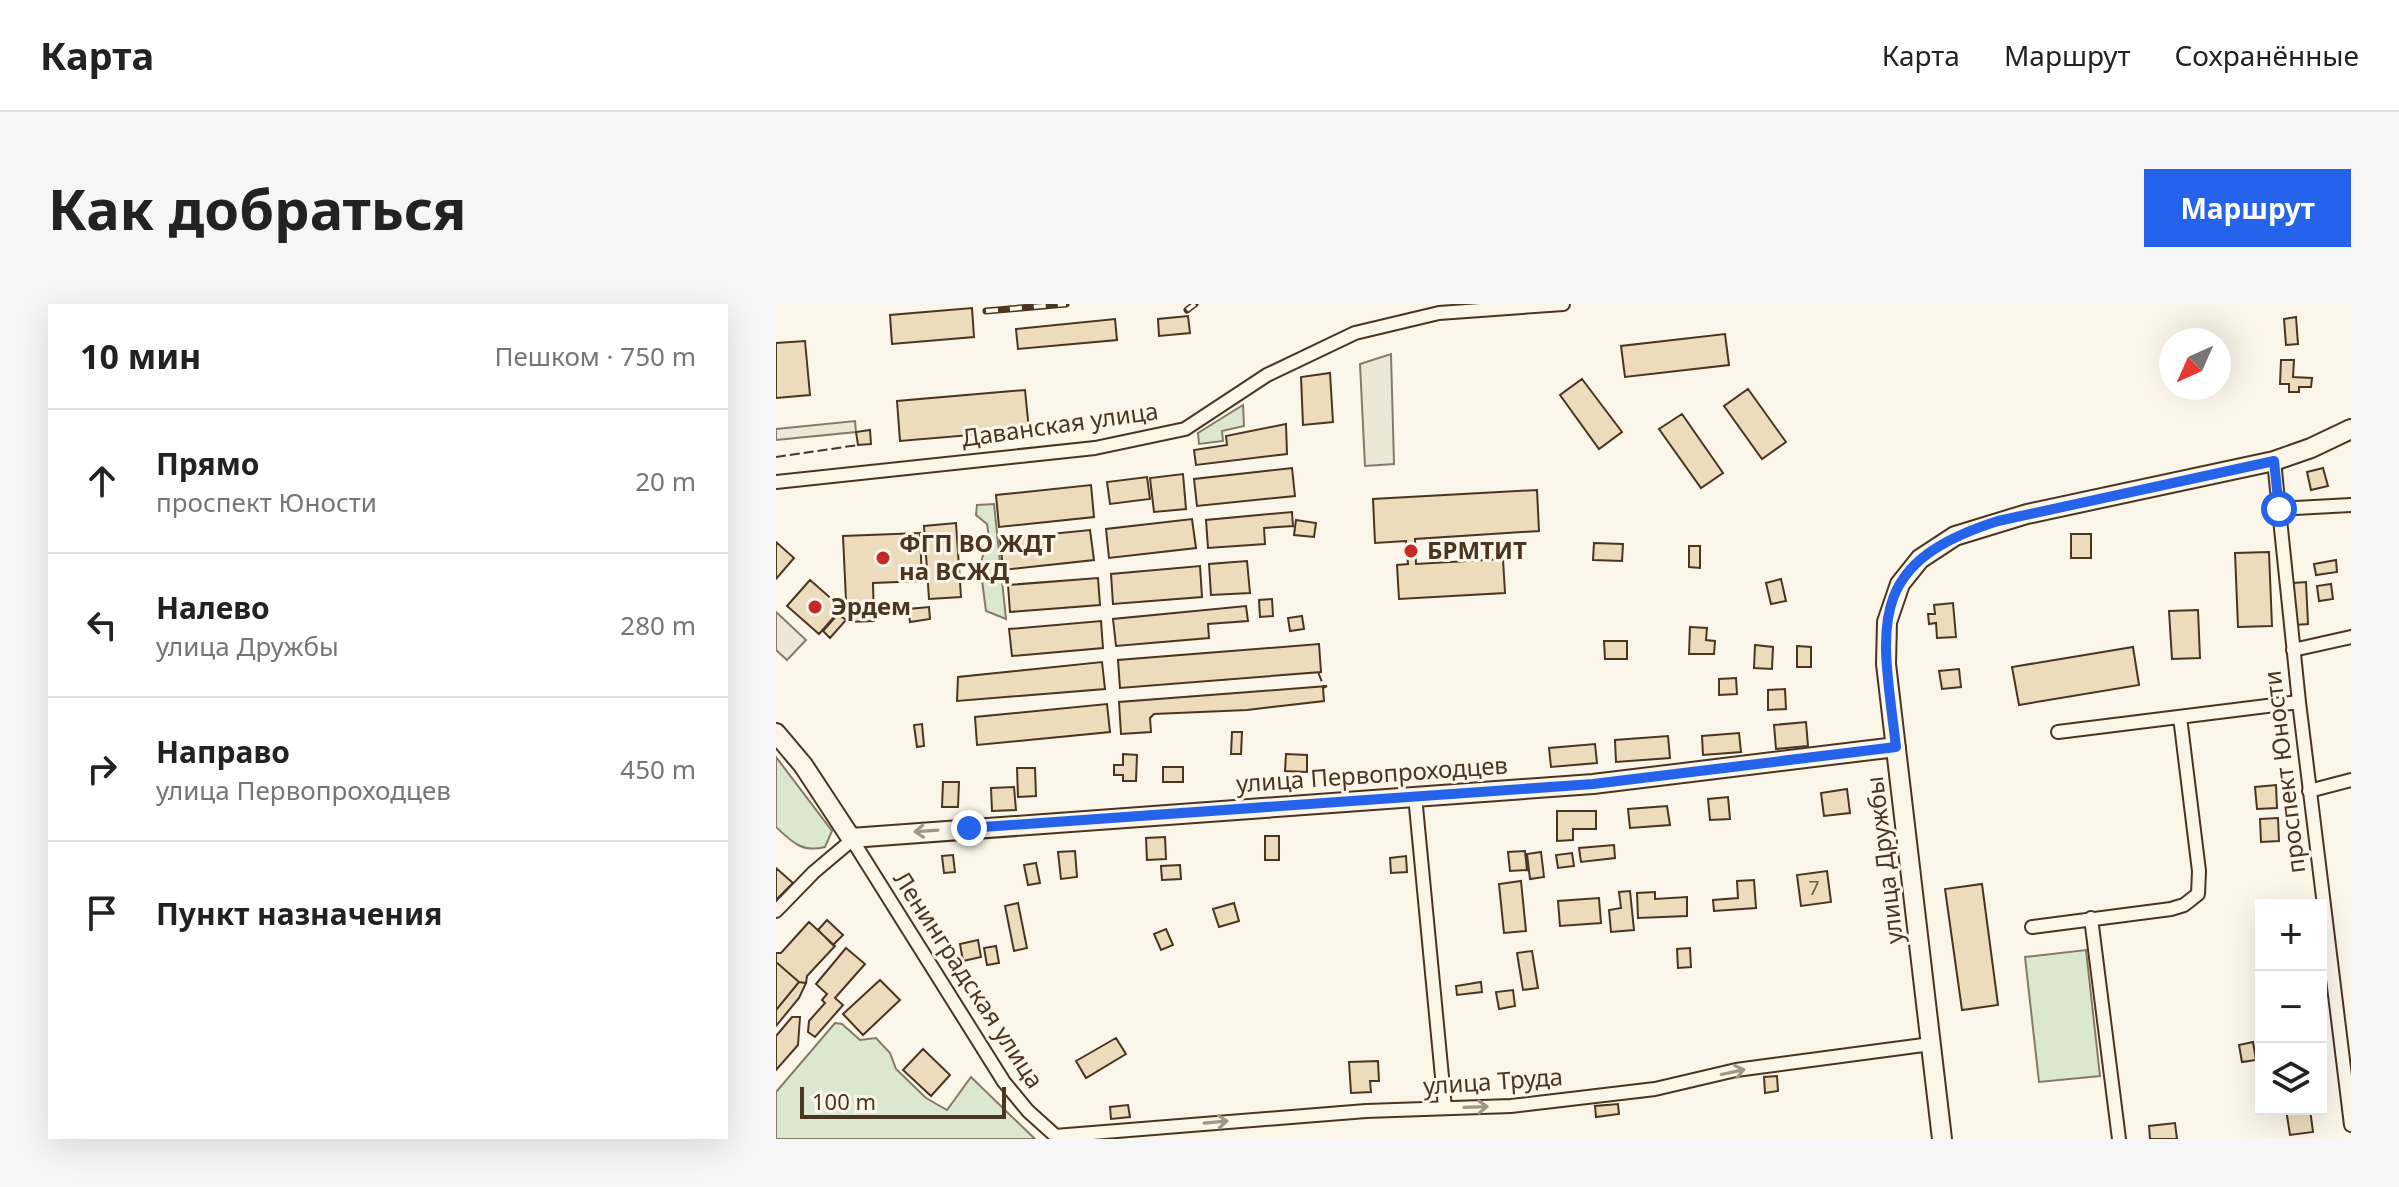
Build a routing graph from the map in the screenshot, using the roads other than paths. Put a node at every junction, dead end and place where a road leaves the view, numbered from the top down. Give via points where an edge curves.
1 (1563, 304) edge
2 (2351, 429) edge
3 (2274, 461) junction
4 (776, 482) edge
5 (2351, 505) edge
6 (2279, 509) junction
7 (2351, 637) edge
8 (2293, 650) junction
9 (2299, 702) junction
10 (2180, 717) junction
11 (2058, 732) dead end
12 (776, 733) edge
13 (1896, 747) junction
14 (2351, 780) edge
15 (2309, 791) junction
16 (1415, 796) junction
17 (851, 839) junction
18 (776, 911) edge
19 (2091, 918) junction
20 (2032, 927) dead end
21 (1931, 1044) junction
22 (2347, 1060) edge
23 (1445, 1108) junction
24 (2351, 1125) edge
25 (1057, 1137) edge
26 (1942, 1139) edge
27 (2119, 1139) edge

1 - 4 street, Даванская улица via 1439,313 1355,333 1267,375 1185,429 1095,448
2 - 3 street, улица Дружбы
3 - 6 street, проспект Юности
3 - 13 street, улица Дружбы via 1998,521 1928,552 1904,577 1887,622 1886,664
5 - 6 street
6 - 8 street, проспект Юности
7 - 8 street
8 - 9 street, проспект Юности
9 - 10 street
9 - 15 street, проспект Юности
10 - 11 street
10 - 19 street via 2199,891 2177,907
12 - 17 street
13 - 16 street, улица Первопроходцев via 1593,784
13 - 21 street, улица Дружбы
14 - 15 street
15 - 22 street, проспект Юности
16 -> 17 street, улица Первопроходцев
16 - 23 street
17 - 18 street
17 - 25 street, Ленинградская улица via 1004,1082
19 - 20 street
19 - 27 street
23 -> 21 street, улица Труда via 1655,1089 1736,1070
21 - 26 street, улица Дружбы
22 - 24 street, проспект Юности
25 -> 23 street, улица Труда

